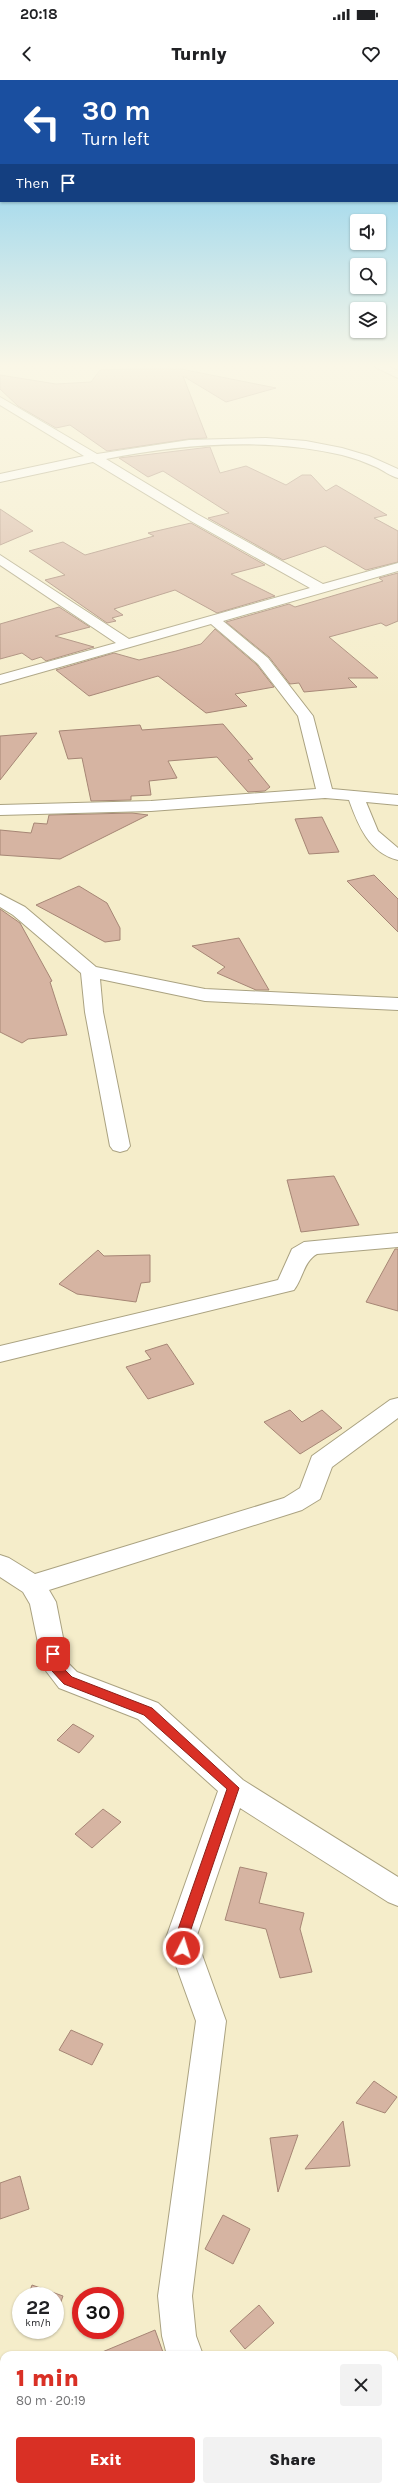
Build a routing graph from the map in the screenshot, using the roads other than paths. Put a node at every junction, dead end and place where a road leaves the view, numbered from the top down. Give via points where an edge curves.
1 (124, 477) edge
2 (0, 560) edge
3 (398, 567) edge
4 (322, 589) junction
5 (214, 620) junction
6 (127, 644) junction
7 (0, 680) edge
8 (325, 793) junction
9 (356, 796) junction
10 (398, 800) edge
11 (0, 810) edge
12 (398, 855) edge
13 (0, 899) edge
14 (90, 971) junction
15 (398, 1004) edge
16 (120, 1146) dead end
17 (398, 1240) edge
18 (0, 1354) edge
19 (398, 1406) edge
20 (0, 1565) edge
21 (32, 1585) junction
22 (233, 1788) junction
23 (398, 1893) edge
24 (184, 2351) edge

1 - 4 street via 193,518
2 - 6 street
3 - 4 street
4 - 5 street
5 - 6 street
5 - 8 street via 263,661 305,716
6 - 7 street
8 - 9 street
8 - 11 street via 150,806
9 - 10 street
9 - 12 street via 370,833 384,849
13 - 14 street via 19,911
14 - 15 street via 205,995
14 - 16 street via 94,1012
17 - 18 street via 312,1247 300,1254 286,1285
19 - 21 street via 321,1462 311,1493 293,1504
20 - 21 street
21 - 22 street via 43,1602 56,1668 68,1680 148,1712
22 - 23 street
22 - 24 street via 181,1938 185,1957 208,2005 211,2021 175,2296 179,2336

